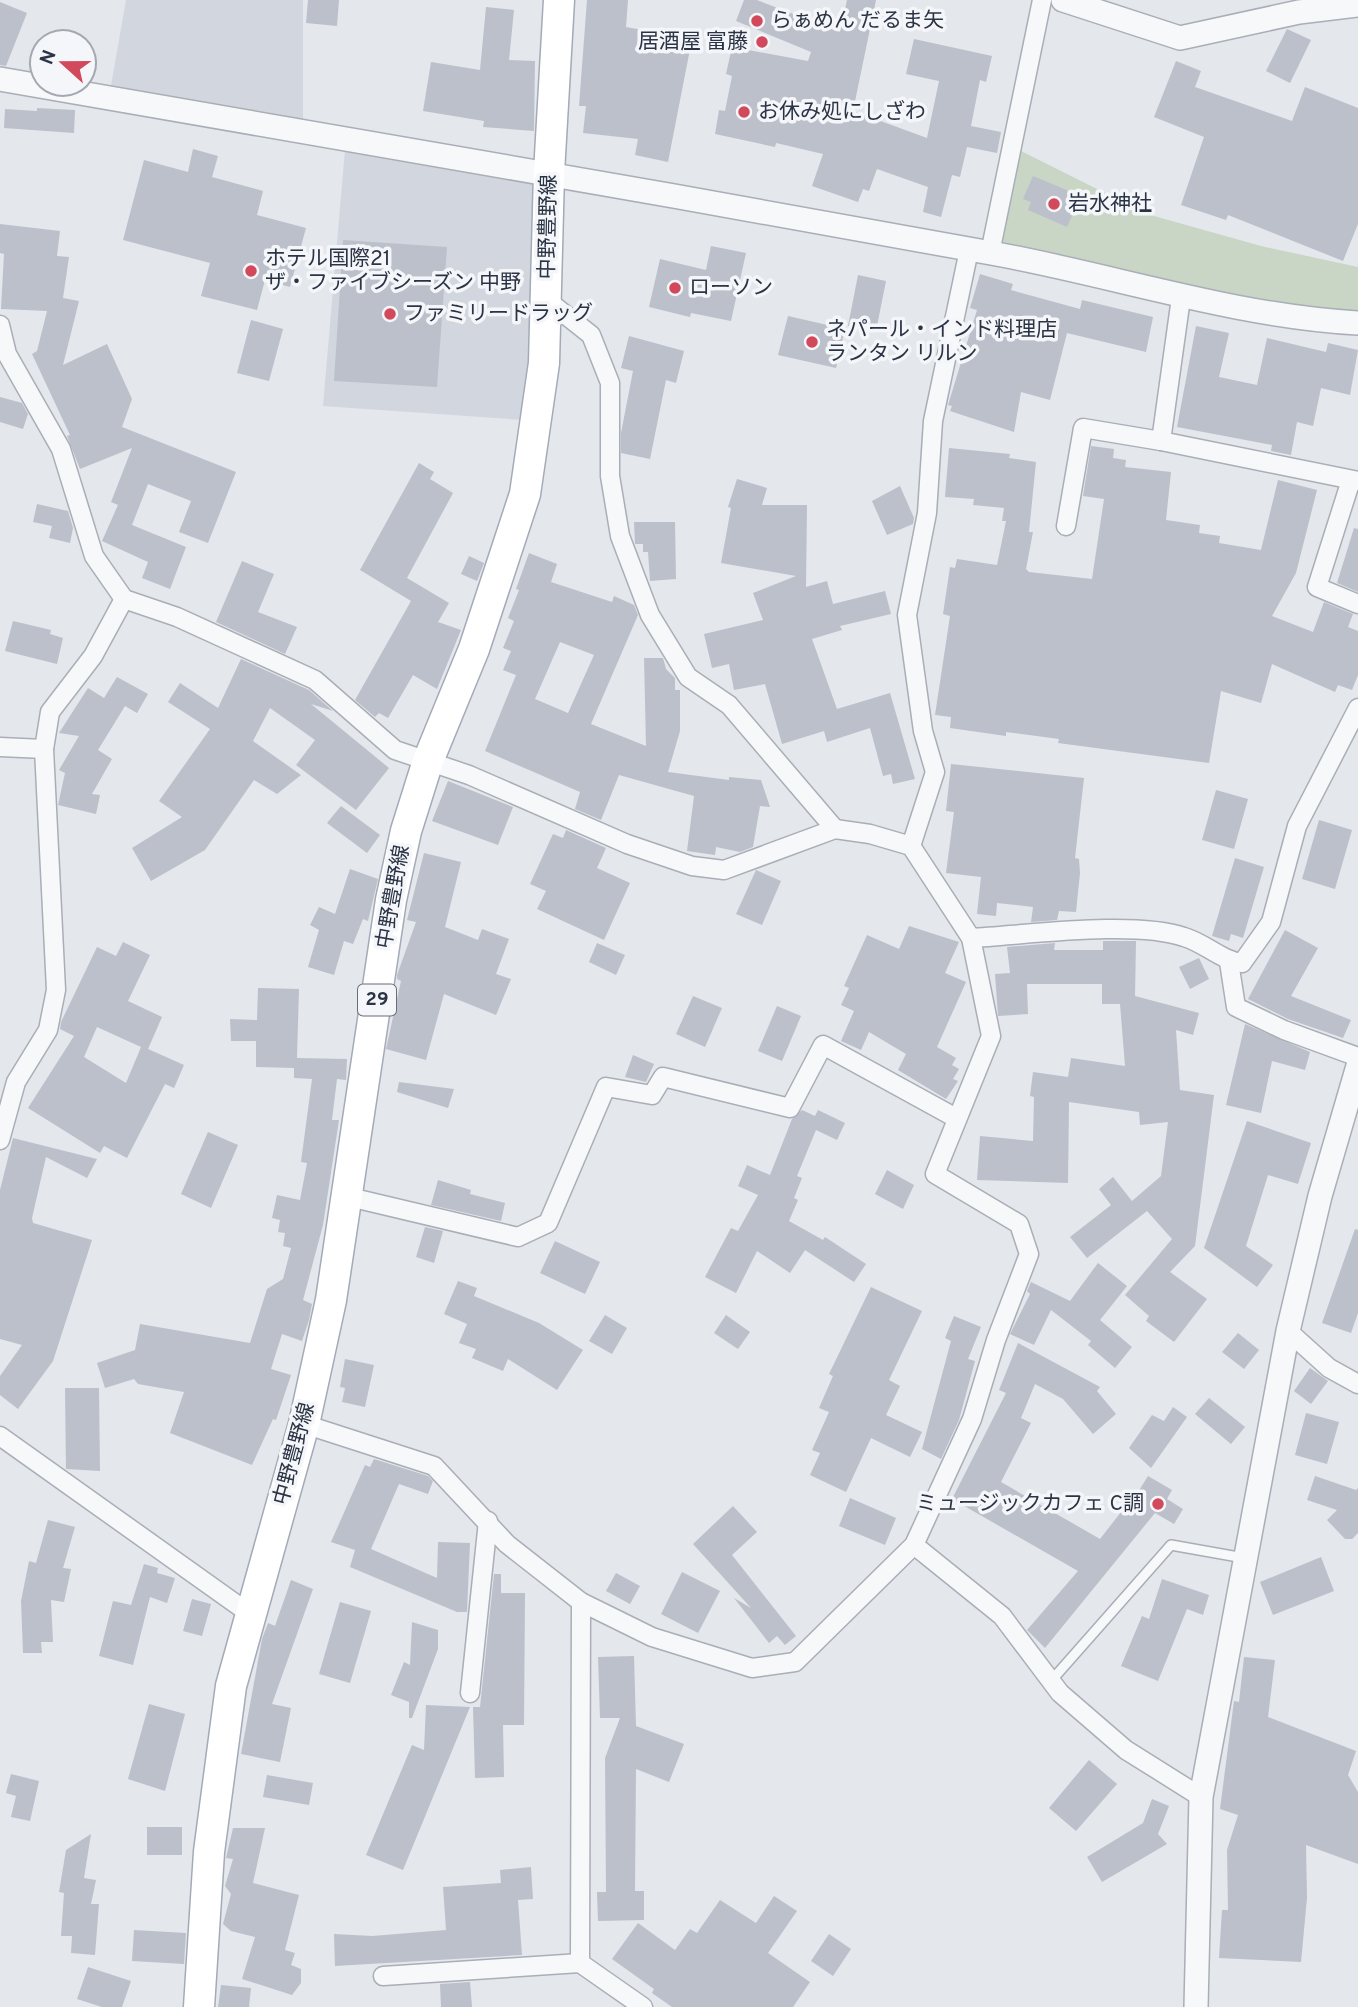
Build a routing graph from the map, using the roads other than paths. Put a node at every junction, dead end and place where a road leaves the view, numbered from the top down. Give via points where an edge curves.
1 (559, 0) edge
2 (1042, 0) edge
3 (1063, 0) edge
4 (1358, 5) edge
5 (1301, 6) edge
6 (0, 79) edge
7 (549, 173) junction
8 (980, 251) junction
9 (1181, 298) junction
10 (548, 301) junction
11 (1358, 323) edge
12 (0, 325) edge
13 (1161, 441) junction
14 (1355, 481) edge
15 (1066, 526) dead end
16 (124, 599) junction
17 (1358, 604) edge
18 (1358, 708) edge
19 (0, 747) edge
20 (44, 749) junction
21 (428, 761) junction
22 (835, 829) junction
23 (911, 846) junction
24 (971, 938) junction
25 (1229, 962) junction
26 (1358, 1056) edge
27 (1358, 1066) edge
28 (956, 1118) junction
29 (0, 1140) edge
30 (345, 1196) junction
31 (1288, 1331) junction
32 (1358, 1384) edge
33 (304, 1424) junction
34 (0, 1436) edge
35 (488, 1521) junction
36 (914, 1545) junction
37 (1244, 1558) junction
38 (581, 1602) junction
39 (250, 1614) junction
40 (1051, 1681) junction
41 (470, 1693) dead end
42 (1201, 1797) junction
43 (580, 1963) junction
44 (383, 1976) dead end
45 (199, 2007) edge
46 (643, 2007) edge
47 (1196, 2007) edge

1 - 7 main road, 中野豊野線 / 29
2 - 8 street
3 - 5 street via 1180,38
4 - 5 street
6 - 7 street
7 - 8 street
7 - 10 main road, 中野豊野線 / 29
8 - 9 street
8 - 23 street via 933,421 927,513 907,614 923,731 934,772
9 - 11 street
9 - 13 street
10 - 21 main road, 中野豊野線 / 29 via 525,494 474,649
10 - 22 street via 591,335 610,383 610,476 620,536 650,615 688,677 729,705
12 - 16 street via 8,354 61,449 94,556
13 - 14 street
13 - 15 street via 1083,428
14 - 17 street via 1317,587
16 - 20 street via 93,656 50,712
16 - 21 street via 177,617 315,680 395,750
18 - 25 street via 1297,826 1271,922 1242,963
19 - 20 street
20 - 29 street via 56,990 48,1030 16,1082
21 - 22 street via 627,844 692,866 723,870
21 - 30 main road, 中野豊野線 / 29 via 391,900
22 - 23 street
23 - 24 street
24 - 25 street via 1129,929 1184,937
24 - 28 street via 991,1036
25 - 26 street via 1236,1007
27 - 31 street via 1320,1196
28 - 30 street via 823,1045 790,1108 663,1077 652,1095 606,1087 548,1223 518,1237
28 - 36 street via 935,1174 1019,1224 1029,1254 972,1419
30 - 33 main road, 中野豊野線 / 29 via 331,1300
31 - 32 street via 1329,1368
31 - 37 street
33 - 35 street via 434,1466
33 - 39 main road, 中野豊野線 / 29
34 - 39 street
35 - 38 street via 508,1544
35 - 41 street
36 - 38 street via 795,1662 752,1668 652,1637
36 - 40 street via 1002,1616
37 - 40 lane via 1171,1545
37 - 42 street
38 - 43 street
39 - 45 main road, 中野豊野線 / 29 via 231,1686 209,1852
40 - 42 street via 1126,1749
42 - 47 street
43 - 44 street
43 - 46 street

